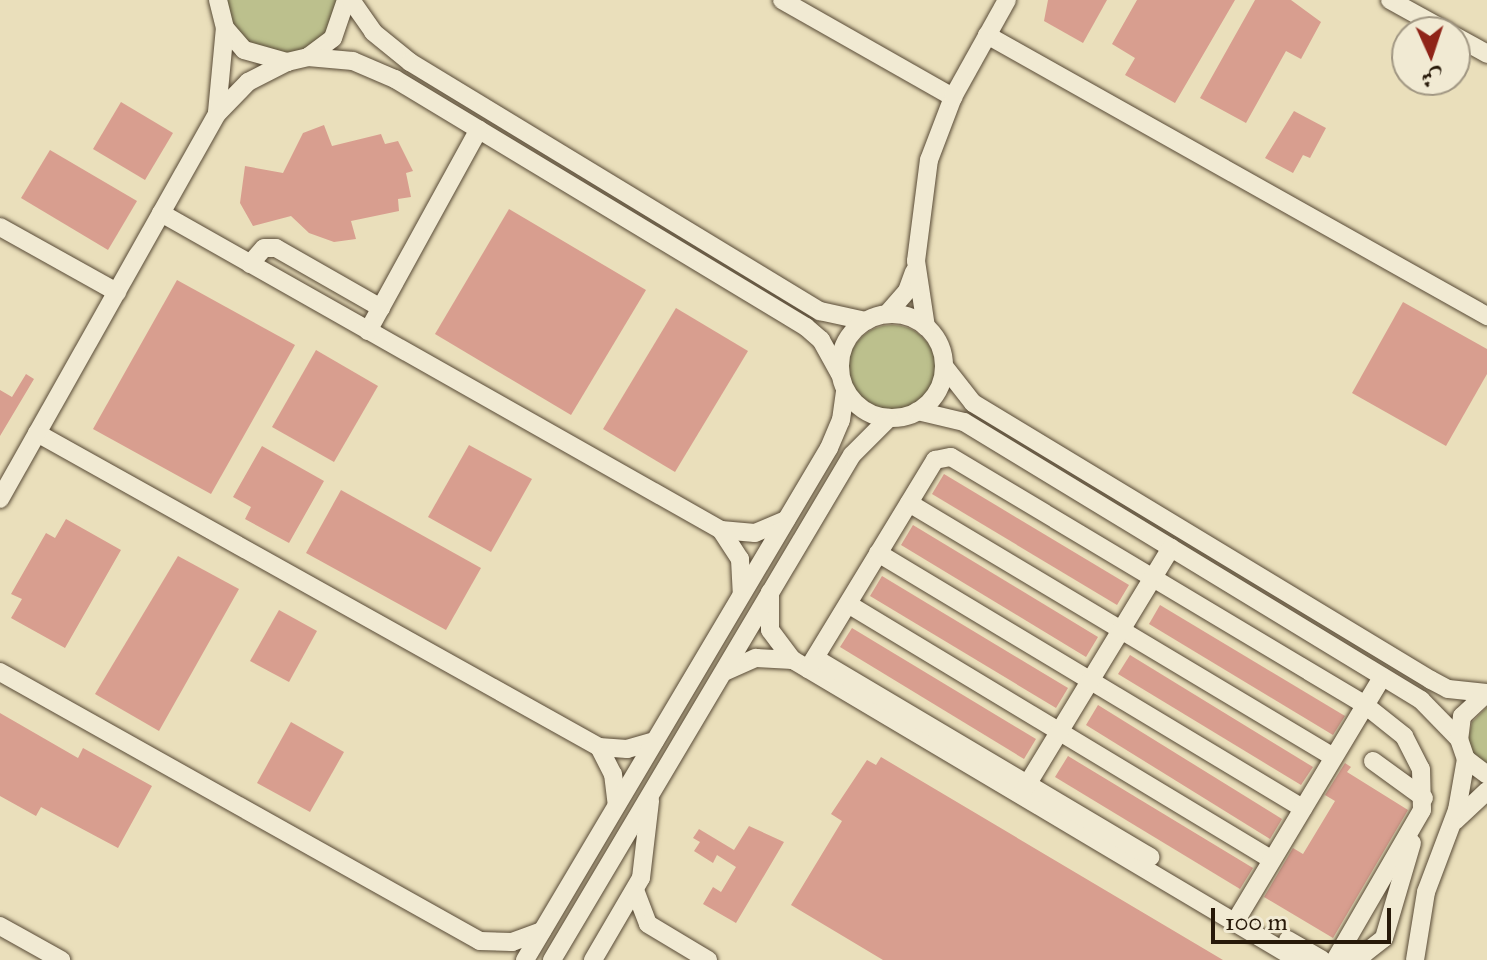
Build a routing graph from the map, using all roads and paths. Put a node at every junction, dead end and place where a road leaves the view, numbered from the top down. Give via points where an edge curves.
1 (348, 0) edge
2 (782, 0) edge
3 (1007, 0) edge
4 (1390, 0) edge
5 (217, 2) edge
6 (1419, 16) edge
7 (225, 28) junction
8 (987, 35) junction
9 (308, 57) junction
10 (287, 62) junction
11 (953, 97) junction
12 (217, 114) junction
13 (479, 129) junction
14 (161, 213) junction
15 (0, 227) edge
16 (916, 261) junction
17 (250, 264) junction
18 (117, 292) junction
19 (381, 308) junction
20 (887, 314) junction
21 (1487, 316) edge
22 (866, 321) junction
23 (926, 327) junction
24 (368, 331) junction
25 (944, 366) junction
26 (842, 382) junction
27 (918, 411) junction
28 (889, 418) junction
29 (37, 433) junction
30 (0, 499) edge
31 (909, 503) junction
32 (786, 520) junction
33 (721, 530) junction
34 (1171, 548) junction
35 (878, 553) junction
36 (1151, 580) junction
37 (770, 592) junction
38 (742, 594) junction
39 (848, 604) junction
40 (1121, 630) junction
41 (806, 663) junction
42 (0, 672) edge
43 (722, 673) junction
44 (1382, 677) junction
45 (1090, 681) junction
46 (1487, 693) edge
47 (1365, 705) junction
48 (1059, 732) junction
49 (1459, 739) junction
50 (655, 741) junction
51 (599, 747) junction
52 (1333, 757) junction
53 (1466, 759) junction
54 (1373, 761) dead end
55 (1487, 775) edge
56 (1024, 790) junction
57 (652, 791) junction
58 (1487, 791) edge
59 (1424, 798) junction
60 (617, 805) junction
61 (1303, 808) junction
62 (1419, 820) junction
63 (1451, 826) junction
64 (1272, 860) junction
65 (635, 890) junction
66 (1238, 917) junction
67 (648, 924) junction
68 (0, 926) edge
69 (611, 929) junction
70 (542, 931) junction
71 (480, 941) junction
72 (678, 952) edge
73 (1338, 956) edge
74 (61, 960) edge
75 (492, 960) edge
76 (525, 960) edge
77 (552, 960) edge
78 (593, 960) edge
79 (708, 960) edge
80 (1298, 960) edge
81 (1322, 960) edge
82 (1415, 960) edge

1 - 9 street via 333,38
1 - 22 street via 373,32 410,62 820,311
2 - 11 street
3 - 8 street
4 - 6 street
5 - 7 street
7 - 10 street via 244,50
7 - 12 street
8 - 11 street
8 - 21 street
9 - 10 street
9 - 13 street via 375,68
10 - 12 street via 248,82
11 - 16 street via 926,171
12 - 14 street
13 - 19 street
13 - 26 street via 806,327 821,340
14 - 17 street
14 - 18 street
15 - 18 street
16 - 20 street via 907,291
16 - 23 street
17 - 19 street via 258,252 276,248
17 - 24 street
18 - 29 street
19 - 24 street
20 - 22 street
20 - 23 street
22 - 26 street via 844,344
23 - 25 street via 936,338
24 - 33 street
25 - 27 street via 937,392
25 - 46 street via 973,403 1417,672 1448,689
26 - 28 street via 863,410
26 - 32 street via 836,434
27 - 28 street
27 - 34 street via 964,422
28 - 37 street via 859,444
29 - 30 street
29 - 51 street
31 - 35 street
31 - 36 street via 935,460 947,455
31 - 40 street
32 - 33 street via 755,533
32 - 38 street
33 - 38 street via 740,559
34 - 36 street
34 - 44 street
35 - 39 street
35 - 45 street
36 - 40 street
36 - 47 street
37 - 41 street via 770,630
37 - 43 street
38 - 50 street
39 - 41 street
39 - 48 street
40 - 45 street
40 - 52 street
41 - 43 street via 756,658
41 - 56 street
42 - 71 street
43 - 57 street
44 - 47 street
44 - 49 street via 1435,711
45 - 48 street
45 - 61 street
46 - 49 street via 1462,716
47 - 52 street
47 - 59 street via 1391,723 1414,751
48 - 56 street
48 - 64 street
49 - 53 street
50 - 51 street via 627,749
50 - 60 street
51 - 60 street via 613,774
52 - 61 street
53 - 55 street
53 - 63 street
54 - 59 street
56 - 66 street
57 - 65 street via 645,865
57 - 77 street
58 - 63 street
59 - 62 street
60 - 70 street
61 - 64 street
62 - 73 street
62 - 73 street via 1384,938 1365,953
63 - 82 street via 1426,892
64 - 66 street
65 - 67 street
65 - 69 street
66 - 80 street
66 - 81 street
67 - 69 street
67 - 72 street
68 - 74 street
69 - 78 street
70 - 71 street via 512,942
70 - 76 street
71 - 75 street
72 - 79 street

